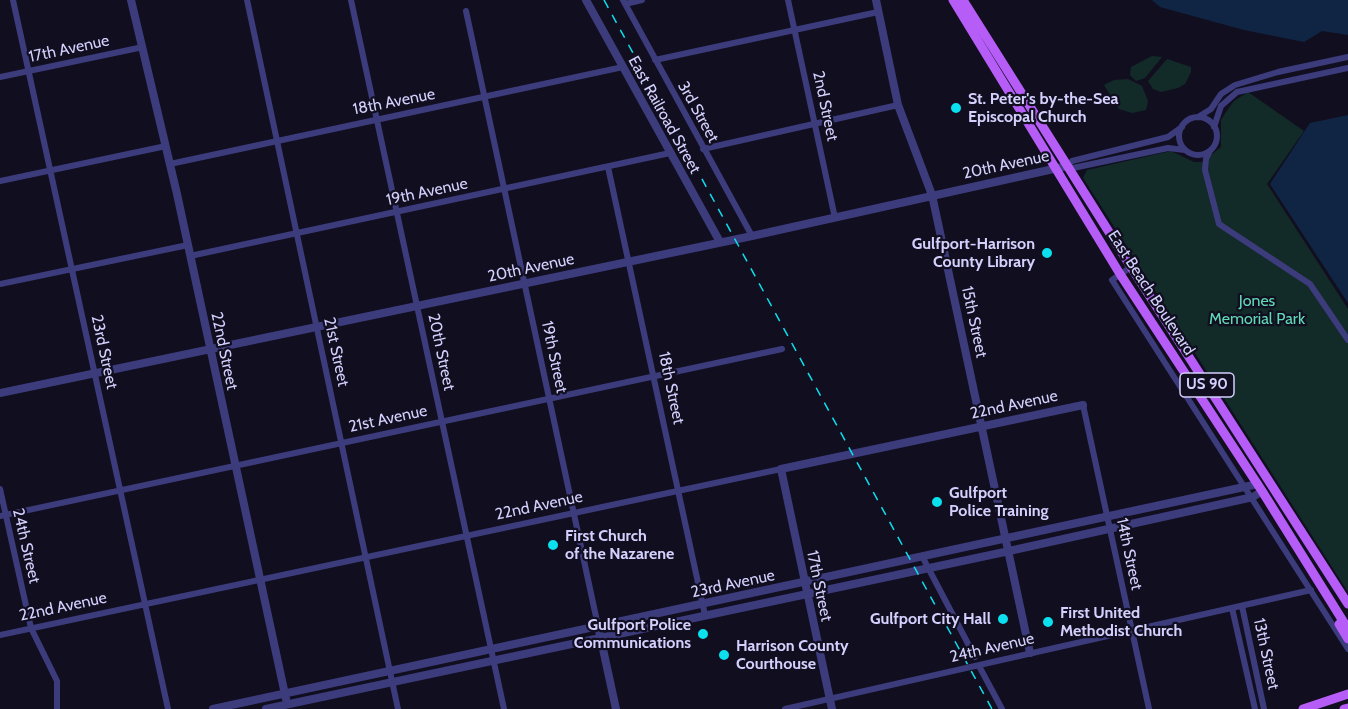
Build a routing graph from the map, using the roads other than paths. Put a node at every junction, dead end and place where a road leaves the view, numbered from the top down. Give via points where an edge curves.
1 (14, 0) edge
2 (132, 0) edge
3 (247, 0) edge
4 (351, 0) edge
5 (586, 0) edge
6 (642, 0) edge
7 (788, 0) edge
8 (876, 0) edge
9 (953, 0) edge
10 (963, 0) edge
11 (624, 2) edge
12 (466, 11) dead end
13 (878, 12) junction
14 (794, 30) junction
15 (143, 47) junction
16 (1348, 57) edge
17 (655, 60) junction
18 (623, 67) junction
19 (1348, 68) edge
20 (28, 71) junction
21 (0, 76) edge
22 (485, 98) junction
23 (898, 105) junction
24 (1198, 117) junction
25 (376, 118) junction
26 (815, 124) junction
27 (1182, 127) junction
28 (1214, 127) junction
29 (277, 141) junction
30 (166, 146) junction
31 (703, 149) junction
32 (1185, 150) junction
33 (1210, 151) junction
34 (670, 153) junction
35 (1192, 154) junction
36 (170, 164) junction
37 (1066, 166) junction
38 (608, 167) junction
39 (1054, 168) junction
40 (52, 170) junction
41 (1205, 170) junction
42 (0, 181) edge
43 (504, 189) junction
44 (932, 195) junction
45 (397, 212) junction
46 (835, 218) junction
47 (297, 233) junction
48 (752, 236) junction
49 (720, 242) junction
50 (188, 245) junction
51 (190, 256) junction
52 (630, 261) junction
53 (1131, 267) junction
54 (72, 269) junction
55 (1120, 274) junction
56 (525, 284) junction
57 (0, 285) edge
58 (417, 306) junction
59 (317, 328) junction
60 (1348, 340) edge
61 (210, 350) junction
62 (782, 350) dead end
63 (95, 372) junction
64 (655, 375) junction
65 (0, 393) edge
66 (549, 398) junction
67 (1083, 405) joint
68 (442, 421) junction
69 (982, 426) junction
70 (342, 443) junction
71 (235, 466) junction
72 (780, 469) junction
73 (1246, 487) junction
74 (1260, 487) junction
75 (0, 489) edge
76 (120, 490) junction
77 (680, 490) junction
78 (1253, 497) junction
79 (574, 513) junction
80 (3, 516) edge
81 (1107, 517) junction
82 (1074, 524) junction
83 (1110, 529) junction
84 (466, 536) junction
85 (1072, 537) junction
86 (1006, 540) junction
87 (1295, 543) junction
88 (1008, 551) junction
89 (365, 557) junction
90 (923, 558) junction
91 (927, 568) junction
92 (260, 579) junction
93 (805, 583) junction
94 (1311, 590) junction
95 (807, 593) junction
96 (145, 604) junction
97 (703, 604) junction
98 (1348, 604) edge
99 (1242, 606) junction
100 (1232, 608) junction
101 (705, 615) junction
102 (598, 626) junction
103 (31, 628) junction
104 (1348, 628) edge
105 (1132, 630) junction
106 (0, 635) edge
107 (601, 639) junction
108 (1348, 639) edge
109 (1348, 649) edge
110 (491, 650) junction
111 (1030, 653) junction
112 (975, 657) dead end
113 (493, 661) junction
114 (979, 666) junction
115 (390, 671) junction
116 (392, 682) junction
117 (1348, 688) edge
118 (285, 694) junction
119 (1348, 694) edge
120 (830, 699) junction
121 (1331, 701) junction
122 (288, 707) edge
123 (57, 709) edge
124 (168, 709) edge
125 (213, 709) edge
126 (266, 709) edge
127 (398, 709) edge
128 (504, 709) edge
129 (616, 709) edge
130 (785, 709) edge
131 (832, 709) edge
132 (1002, 709) edge
133 (1149, 709) edge
134 (1255, 709) edge
135 (1264, 709) edge
136 (1303, 709) edge

1 - 20 street, 23rd Street
2 - 15 street, 22nd Street
3 - 29 street, 21st Street
4 - 25 street, 20th Street
5 - 18 street, East Railroad Street
6 - 11 street
7 - 14 street, 2nd Street
8 - 13 street, 15th Street
9 - 39 main road, East Beach Boulevard / US 90
10 - 37 main road, East Beach Boulevard / US 90
11 - 17 street, 3rd Street
12 - 22 street, 19th Street
13 - 14 street
13 - 23 street, 15th Street
14 - 17 street
14 - 26 street, 2nd Street
15 - 20 street, 17th Avenue
15 - 30 street, 22nd Street
16 - 24 street via 1235,85 1221,94 1212,109
17 - 31 street, 3rd Street
18 - 22 street, 18th Avenue
18 - 34 street, East Railroad Street
19 - 28 street via 1237,92 1221,106
20 - 21 street, 17th Avenue
20 - 40 street, 23rd Street
22 - 25 street, 18th Avenue
22 - 43 street, 19th Street
23 - 26 street
23 - 44 street, 15th Street
24 - 27 street
24 - 28 street
25 - 29 street, 18th Avenue
25 - 45 street, 20th Street
26 - 31 street
26 - 46 street, 2nd Street
27 - 32 street via 1180,140
27 - 37 street, 20th Avenue via 1168,137 1072,161
28 - 33 street via 1217,139
29 - 36 street, 18th Avenue
29 - 47 street, 21st Street
30 - 36 street, 22nd Street
30 - 40 street
31 - 48 street, 3rd Street
32 - 35 street
32 - 37 street, 20th Avenue via 1168,148 1073,168
33 - 35 street
33 - 41 street
34 - 38 street, 19th Avenue
34 - 49 street, East Railroad Street
35 - 41 street
36 - 50 street, 22nd Street
37 - 39 street, 20th Avenue
37 - 53 main road, East Beach Boulevard / US 90
38 - 43 street, 19th Avenue
38 - 52 street, 18th Street
39 - 44 street, 20th Avenue
39 - 55 main road, East Beach Boulevard / US 90
40 - 42 street
40 - 54 street, 23rd Street
41 - 60 street via 1218,224 1310,284
43 - 45 street, 19th Avenue
43 - 56 street, 19th Street
44 - 46 street, 20th Avenue
44 - 69 street, 15th Street
45 - 47 street, 19th Avenue
45 - 58 street, 20th Street
46 - 48 street, 20th Avenue
47 - 51 street, 19th Avenue
47 - 59 street, 21st Street
48 - 49 street, 20th Avenue
49 - 52 street, 20th Avenue
50 - 51 street, 22nd Street
50 - 54 street
51 - 61 street, 22nd Street
52 - 56 street, 20th Avenue
52 - 64 street, 18th Street
53 - 55 street
53 - 98 main road, East Beach Boulevard / US 90
54 - 57 street
54 - 63 street, 23rd Street
55 - 73 street via 1112,280
55 - 74 main road, East Beach Boulevard / US 90
56 - 58 street, 20th Avenue
56 - 66 street, 19th Street
58 - 59 street, 20th Avenue
58 - 68 street, 20th Street
59 - 61 street, 20th Avenue
59 - 70 street, 21st Street
61 - 63 street, 20th Avenue
61 - 71 street, 22nd Street
62 - 64 street, 21st Avenue
63 - 65 street, 20th Avenue
63 - 76 street, 23rd Street
64 - 66 street, 21st Avenue
64 - 77 street, 18th Street
66 - 68 street, 21st Avenue
66 - 79 street, 19th Street
67 - 69 street, 22nd Avenue
67 - 81 street, 14th Street
68 - 70 street, 21st Avenue
68 - 84 street, 20th Street
69 - 72 street, 22nd Avenue
69 - 86 street, 15th Street
70 - 71 street, 21st Avenue
70 - 89 street, 21st Street
71 - 76 street, 21st Avenue
71 - 92 street, 22nd Street
72 - 77 street, 22nd Avenue
72 - 93 street, 17th Street
73 - 74 street, 23rd Avenue
73 - 78 street
73 - 81 street, 23rd Avenue
74 - 78 street, 23rd Avenue
74 - 87 main road, East Beach Boulevard / US 90
75 - 80 street, 24th Street
76 - 80 street, 21st Avenue
76 - 96 street, 23rd Street
77 - 79 street, 22nd Avenue
77 - 97 street, 18th Street
78 - 83 street, 23rd Avenue
78 - 94 street
79 - 84 street, 22nd Avenue
79 - 102 street, 19th Street
80 - 103 street, 24th Street
81 - 82 street, 23rd Avenue
81 - 83 street, 14th Street
82 - 85 street
82 - 86 street, 23rd Avenue
83 - 85 street, 23rd Avenue
83 - 105 street, 14th Street
84 - 89 street, 22nd Avenue
84 - 110 street, 20th Street
85 - 88 street, 23rd Avenue
86 - 88 street, 15th Street
86 - 90 street, 23rd Avenue
87 - 104 main road, East Beach Boulevard / US 90
87 - 108 main road via 1299,558
88 - 91 street, 23rd Avenue
88 - 111 street, 15th Street
89 - 92 street, 22nd Avenue
89 - 115 street, 21st Street
90 - 91 street
90 - 93 street, 23rd Avenue
91 - 95 street, 23rd Avenue
91 - 112 street
92 - 96 street, 22nd Avenue
92 - 118 street, 22nd Street
93 - 95 street, 17th Street
93 - 97 street, 23rd Avenue
94 - 99 street, 24th Avenue
94 - 109 street
95 - 101 street, 23rd Avenue
95 - 120 street, 17th Street
96 - 103 street, 22nd Avenue
96 - 124 street, 23rd Street
97 - 101 street, 18th Street
97 - 102 street, 23rd Avenue
99 - 100 street, 24th Avenue
99 - 135 street, 13th Street
100 - 105 street, 24th Avenue
100 - 134 street, 13th Street
101 - 107 street, 23rd Avenue
102 - 107 street, 19th Street
102 - 110 street, 23rd Avenue
103 - 106 street, 22nd Avenue
103 - 123 street, 24th Street via 57,681
105 - 111 street, 24th Avenue
105 - 133 street, 14th Street
107 - 113 street, 23rd Avenue
107 - 129 street, 19th Street
110 - 113 street, 20th Street
110 - 115 street, 23rd Avenue
111 - 114 street, 24th Avenue
113 - 116 street, 23rd Avenue
113 - 128 street, 20th Street
114 - 120 street, 24th Avenue
114 - 132 street
115 - 116 street, 21st Street
115 - 118 street, 23rd Avenue
116 - 122 street, 23rd Avenue
116 - 127 street, 21st Street
117 - 121 street
118 - 122 street, 22nd Street
118 - 125 street, 23rd Avenue
119 - 121 main road
120 - 130 street, 24th Avenue
120 - 131 street, 17th Street
121 - 136 main road
122 - 126 street, 23rd Avenue

